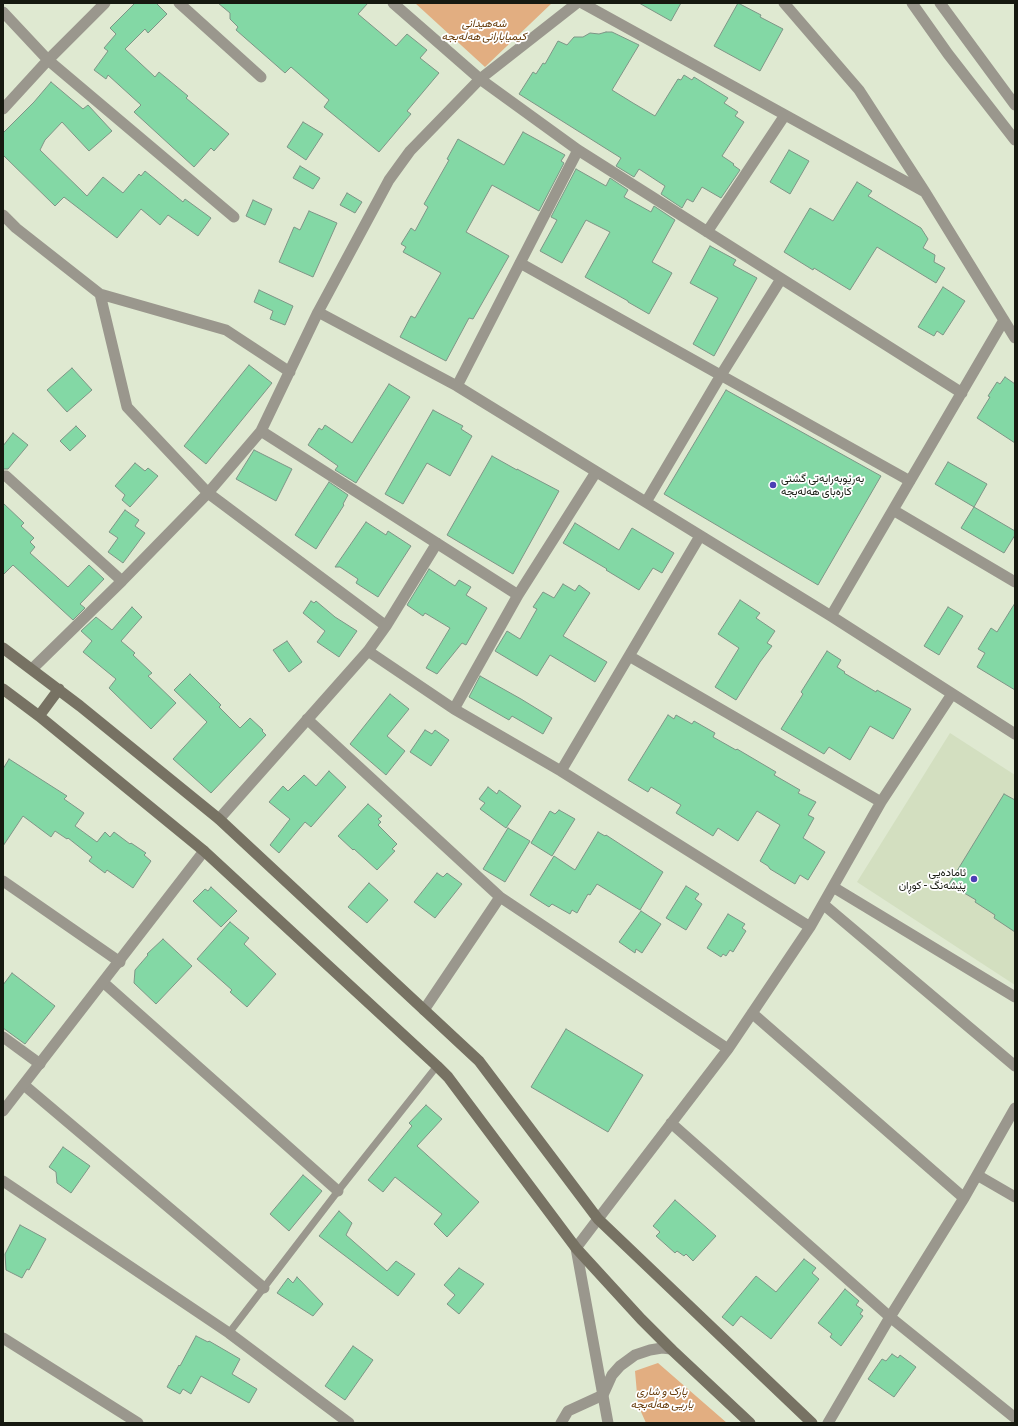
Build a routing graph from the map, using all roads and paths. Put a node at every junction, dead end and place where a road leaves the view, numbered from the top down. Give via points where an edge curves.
1 (105, 3) edge
2 (179, 3) edge
3 (393, 3) edge
4 (577, 3) edge
5 (582, 3) edge
6 (784, 3) edge
7 (912, 3) edge
8 (940, 3) edge
9 (3, 12) edge
10 (48, 60) junction
11 (261, 77) dead end
12 (480, 79) junction
13 (1015, 105) edge
14 (3, 109) edge
15 (785, 115) junction
16 (1015, 140) edge
17 (578, 150) junction
18 (925, 192) junction
19 (3, 215) edge
20 (234, 217) dead end
21 (707, 232) junction
22 (520, 263) junction
23 (781, 279) junction
24 (100, 294) junction
25 (318, 312) junction
26 (1004, 320) junction
27 (1015, 338) edge
28 (290, 372) junction
29 (721, 375) junction
30 (457, 386) junction
31 (962, 393) junction
32 (261, 431) junction
33 (596, 472) junction
34 (3, 476) edge
35 (910, 481) junction
36 (208, 493) junction
37 (646, 502) junction
38 (893, 510) junction
39 (700, 536) junction
40 (437, 543) junction
41 (1014, 579) edge
42 (122, 581) junction
43 (518, 595) junction
44 (831, 616) junction
45 (386, 626) junction
46 (3, 648) edge
47 (368, 651) junction
48 (630, 656) junction
49 (32, 669) junction
50 (3, 689) edge
51 (59, 690) junction
52 (952, 694) junction
53 (454, 709) junction
54 (39, 716) junction
55 (307, 719) junction
56 (1015, 734) edge
57 (561, 771) junction
58 (881, 802) junction
59 (219, 818) junction
60 (204, 851) junction
61 (3, 881) edge
62 (833, 887) junction
63 (500, 897) junction
64 (823, 904) junction
65 (810, 927) junction
66 (120, 962) junction
67 (104, 983) junction
68 (1015, 997) edge
69 (424, 1010) junction
70 (752, 1013) junction
71 (3, 1037) edge
72 (728, 1049) junction
73 (40, 1064) junction
74 (437, 1066) junction
75 (1015, 1066) edge
76 (24, 1085) junction
77 (1015, 1108) edge
78 (3, 1112) edge
79 (671, 1123) junction
80 (977, 1175) junction
81 (3, 1181) edge
82 (338, 1192) junction
83 (1015, 1197) edge
84 (964, 1198) junction
85 (598, 1219) junction
86 (576, 1248) junction
87 (264, 1288) junction
88 (890, 1317) junction
89 (230, 1333) junction
90 (3, 1338) edge
91 (671, 1349) junction
92 (603, 1395) junction
93 (1015, 1418) edge
94 (138, 1423) edge
95 (349, 1423) edge
96 (561, 1423) edge
97 (608, 1423) edge
98 (750, 1423) edge
99 (812, 1423) edge
100 (828, 1423) edge

1 - 10 street
2 - 11 street
3 - 12 street
4 - 12 street
5 - 15 street
6 - 18 street via 859,90
7 - 16 street via 952,60
8 - 13 street
9 - 10 street
10 - 14 street
10 - 20 street
12 - 17 street
12 - 25 street via 399,165
15 - 18 street
15 - 21 street
17 - 21 street
17 - 22 street
18 - 26 street
19 - 24 street
21 - 23 street
22 - 29 street
22 - 30 street
23 - 29 street
23 - 31 street
24 - 28 street via 226,330
24 - 36 street via 128,407
25 - 28 street
25 - 30 street
26 - 27 street
26 - 31 street
28 - 32 street
29 - 35 street
29 - 37 street
30 - 33 street
31 - 35 street
32 - 36 street
32 - 40 street
33 - 37 street
33 - 43 street
34 - 42 street
35 - 38 street
36 - 42 street
36 - 45 street
37 - 39 street
38 - 41 street
38 - 44 street
39 - 44 street
39 - 48 street
40 - 43 street
40 - 45 street
42 - 49 street
43 - 53 street
44 - 52 street
45 - 47 street
46 - 49 main road
47 - 53 street
47 - 55 street
48 - 57 street
48 - 58 street
49 - 51 main road
50 - 54 main road
51 - 54 main road
51 - 59 main road
52 - 56 street
52 - 58 street
53 - 57 street
54 - 60 main road
55 - 59 street
55 - 63 street
57 - 65 street
58 - 62 street
59 - 69 main road
60 - 66 street
60 - 74 main road
61 - 66 street
62 - 64 street
62 - 68 street
63 - 69 street
63 - 72 street
64 - 65 street
64 - 75 street
65 - 70 street
66 - 67 street
67 - 73 street
67 - 82 street
69 - 85 main road via 479,1061
70 - 72 street
70 - 84 street
71 - 73 street
72 - 79 street
73 - 76 street
74 - 82 lane
74 - 86 main road via 448,1077
76 - 78 street
76 - 87 street
77 - 80 street
79 - 85 street
79 - 88 street
80 - 83 street
80 - 84 street
81 - 89 street
82 - 87 lane
84 - 88 street
85 - 86 street
85 - 99 main road
86 - 91 main road via 640,1319
86 - 92 street
87 - 89 lane
88 - 93 street
88 - 100 street
89 - 95 street
90 - 94 street
91 - 92 street via 650,1350 635,1355 612,1375
91 - 98 main road
92 - 96 street via 568,1411
92 - 97 street

